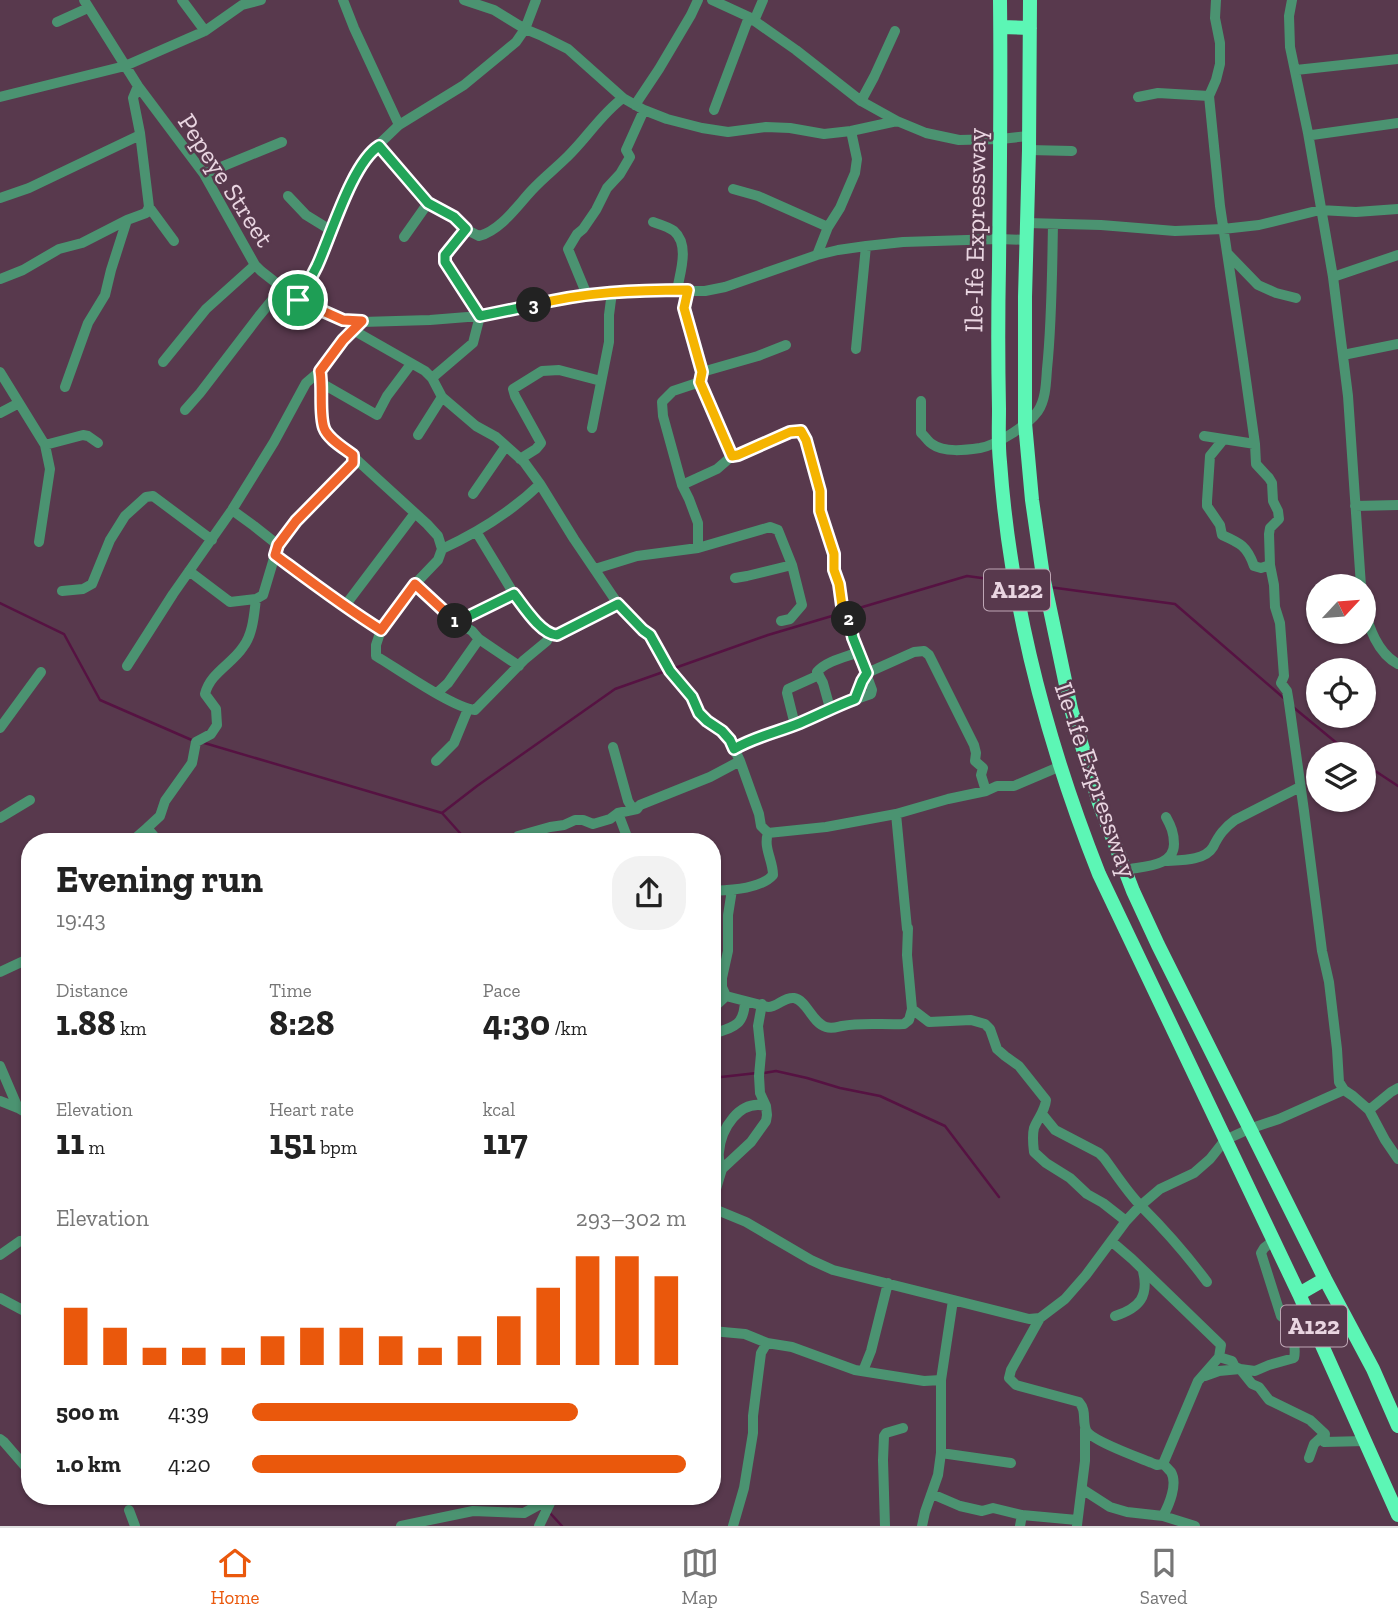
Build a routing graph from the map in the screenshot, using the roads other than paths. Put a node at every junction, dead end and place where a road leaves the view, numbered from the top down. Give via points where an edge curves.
1 (182, 0) edge
2 (261, 0) edge
3 (343, 0) edge
4 (464, 0) edge
5 (536, 0) edge
6 (698, 0) edge
7 (712, 0) edge
8 (763, 0) edge
9 (1000, 0) edge
10 (1030, 0) edge
11 (1216, 0) edge
12 (1293, 0) edge
13 (241, 2) edge
14 (86, 4) edge
15 (492, 5) edge
16 (751, 19) junction
17 (57, 22) dead end
18 (1001, 27) junction
19 (1030, 28) junction
20 (525, 29) junction
21 (205, 31) junction
22 (895, 31) dead end
23 (1398, 59) edge
24 (125, 66) junction
25 (1296, 70) junction
26 (138, 86) junction
27 (1209, 96) junction
28 (0, 97) edge
29 (1138, 97) dead end
30 (623, 98) junction
31 (860, 101) junction
32 (640, 107) junction
33 (713, 110) dead end
34 (897, 121) junction
35 (1398, 123) edge
36 (399, 125) junction
37 (851, 131) junction
38 (140, 133) junction
39 (1308, 133) junction
40 (1001, 139) junction
41 (282, 142) dead end
42 (1029, 143) junction
43 (379, 146) junction
44 (1072, 151) dead end
45 (204, 174) junction
46 (733, 189) dead end
47 (288, 196) dead end
48 (0, 198) edge
49 (428, 203) junction
50 (149, 207) junction
51 (1398, 209) edge
52 (1320, 210) junction
53 (127, 220) junction
54 (653, 222) dead end
55 (1027, 223) junction
56 (1053, 224) junction
57 (828, 227) junction
58 (466, 229) junction
59 (1223, 229) junction
60 (332, 231) junction
61 (404, 237) dead end
62 (999, 239) junction
63 (1027, 240) junction
64 (174, 241) dead end
65 (866, 246) junction
66 (1228, 253) junction
67 (817, 255) junction
68 (1398, 255) edge
69 (254, 265) junction
70 (1333, 277) junction
71 (0, 279) edge
72 (282, 288) junction
73 (683, 290) junction
74 (612, 292) junction
75 (587, 295) junction
76 (1296, 298) dead end
77 (298, 300) junction
78 (480, 316) junction
79 (362, 321) junction
80 (353, 330) junction
81 (1398, 344) edge
82 (786, 345) dead end
83 (856, 349) dead end
84 (1343, 355) junction
85 (163, 362) dead end
86 (411, 364) junction
87 (320, 371) junction
88 (0, 372) edge
89 (701, 377) junction
90 (432, 378) junction
91 (601, 381) junction
92 (323, 384) junction
93 (65, 387) dead end
94 (442, 397) junction
95 (920, 401) dead end
96 (19, 403) junction
97 (185, 410) dead end
98 (0, 413) edge
99 (1025, 423) junction
100 (592, 428) dead end
101 (418, 435) dead end
102 (1204, 436) dead end
103 (1223, 440) junction
104 (999, 442) junction
105 (98, 443) dead end
106 (1255, 444) junction
107 (45, 445) junction
108 (506, 446) junction
109 (353, 455) junction
110 (732, 456) junction
111 (520, 459) junction
112 (540, 484) junction
113 (682, 485) junction
114 (473, 494) dead end
115 (1398, 505) edge
116 (1355, 506) junction
117 (232, 510) junction
118 (415, 513) junction
119 (477, 533) junction
120 (212, 540) junction
121 (40, 542) dead end
122 (698, 548) junction
123 (442, 549) junction
124 (277, 550) junction
125 (792, 565) junction
126 (1270, 565) junction
127 (595, 569) junction
128 (189, 571) junction
129 (1360, 574) edge
130 (735, 578) dead end
131 (415, 584) junction
132 (62, 591) dead end
133 (514, 594) junction
134 (256, 600) junction
135 (618, 604) junction
136 (344, 607) junction
137 (781, 621) dead end
138 (457, 622) junction
139 (381, 630) junction
140 (549, 635) junction
141 (479, 639) junction
142 (1376, 640) edge
143 (859, 652) junction
144 (1398, 664) edge
145 (127, 666) dead end
146 (519, 666) junction
147 (41, 672) dead end
148 (867, 673) junction
149 (819, 675) junction
150 (437, 693) junction
151 (830, 708) junction
152 (468, 709) junction
153 (795, 725) junction
154 (0, 728) edge
155 (613, 747) dead end
156 (734, 749) junction
157 (436, 761) dead end
158 (740, 761) junction
159 (1061, 766) junction
160 (1300, 787) junction
161 (985, 792) junction
162 (30, 800) dead end
163 (637, 809) junction
164 (618, 813) junction
165 (896, 814) junction
166 (1166, 817) dead end
167 (0, 818) edge
168 (147, 828) junction
169 (141, 833) edge
170 (151, 833) edge
171 (528, 833) edge
172 (626, 833) edge
173 (768, 833) junction
174 (1165, 861) junction
175 (1124, 867) junction
176 (1099, 874) junction
177 (732, 890) junction
178 (721, 891) edge
179 (21, 962) edge
180 (0, 972) edge
181 (726, 996) junction
182 (721, 1001) edge
183 (744, 1001) junction
184 (762, 1004) junction
185 (912, 1009) junction
186 (721, 1031) edge
187 (0, 1066) edge
188 (1398, 1088) edge
189 (1343, 1090) junction
190 (0, 1101) edge
191 (766, 1106) junction
192 (18, 1108) junction
193 (21, 1110) edge
194 (1369, 1110) junction
195 (1042, 1114) junction
196 (1249, 1129) junction
197 (1225, 1140) junction
198 (721, 1142) edge
199 (1398, 1158) edge
200 (721, 1166) edge
201 (722, 1169) junction
202 (721, 1172) edge
203 (1140, 1206) junction
204 (721, 1212) edge
205 (1126, 1221) junction
206 (21, 1241) edge
207 (1111, 1241) junction
208 (1273, 1241) junction
209 (0, 1255) edge
210 (1143, 1270) junction
211 (1325, 1279) junction
212 (1207, 1282) dead end
213 (888, 1283) junction
214 (1299, 1294) junction
215 (0, 1297) edge
216 (953, 1300) junction
217 (21, 1309) edge
218 (1115, 1316) dead end
219 (1040, 1318) junction
220 (1029, 1320) junction
221 (721, 1332) edge
222 (1031, 1334) junction
223 (767, 1343) junction
224 (1219, 1357) junction
225 (1240, 1369) junction
226 (863, 1371) junction
227 (941, 1380) junction
228 (1198, 1381) junction
229 (1398, 1426) edge
230 (903, 1428) dead end
231 (1085, 1428) junction
232 (1325, 1434) junction
233 (0, 1439) edge
234 (1365, 1441) junction
235 (942, 1454) junction
236 (1310, 1458) dead end
237 (21, 1462) edge
238 (1011, 1463) dead end
239 (1163, 1464) junction
240 (1082, 1489) junction
241 (932, 1494) junction
242 (538, 1505) edge
243 (549, 1505) edge
244 (129, 1510) dead end
245 (1022, 1515) junction
246 (1398, 1515) edge
247 (1163, 1516) junction
248 (1077, 1523) edge
249 (135, 1526) edge
250 (401, 1526) edge
251 (539, 1526) edge
252 (733, 1526) edge
253 (885, 1526) edge
254 (922, 1526) edge
255 (1020, 1526) edge
256 (1195, 1526) edge

1 - 21 street
2 - 13 street
3 - 36 street
4 - 15 street
5 - 20 street
6 - 32 street
7 - 16 street
8 - 16 street
9 - 18 highway, Ile-Ife Expressway / A122
10 - 19 highway, Ile-Ife Expressway / A122
11 - 27 street via 1220,64
12 - 25 street via 1290,47
13 - 21 street
14 - 17 street
14 - 24 street, Pepeye Street
15 - 20 street
16 - 31 street
16 - 33 street
18 - 19 highway
18 - 40 highway, Ile-Ife Expressway / A122
19 - 42 highway, Ile-Ife Expressway / A122
20 - 30 street via 568,49
20 - 36 street via 516,43 464,85
21 - 24 street
22 - 31 street
23 - 25 street
24 - 26 street, Pepeye Street
24 - 28 street
25 - 39 street
26 - 38 street via 132,98
26 - 45 street, Pepeye Street
27 - 29 street via 1158,93
27 - 59 street
30 - 32 street
30 - 58 street via 488,234 479,236
31 - 34 street
32 - 37 street via 678,122 728,132 766,127 824,134
32 - 75 street via 626,149 630,157 568,249
34 - 37 street
34 - 40 street via 959,141
35 - 39 street
36 - 43 street
37 - 57 street via 855,173
38 - 48 street
38 - 50 street
39 - 52 street
40 - 42 street
40 - 62 highway, Ile-Ife Expressway / A122
41 - 45 street
42 - 44 street
42 - 55 highway, Ile-Ife Expressway / A122
43 - 49 street
43 - 60 street via 355,175
45 - 69 street, Pepeye Street
46 - 57 street
47 - 60 street via 306,215
49 - 58 street
49 - 61 street
50 - 53 street via 146,213
50 - 64 street
51 - 52 street
52 - 59 street
52 - 70 street
53 - 71 street
53 - 93 street via 105,295 88,323
54 - 73 street via 674,231 681,242
55 - 56 street
55 - 63 highway, Ile-Ife Expressway / A122
56 - 59 street
56 - 99 street via 1044,394 1039,410
57 - 67 street
58 - 78 street via 445,255 445,262
59 - 66 street
60 - 77 street
62 - 63 street, Pepeye Street
62 - 65 street, Pepeye Street
62 - 104 highway, Ile-Ife Expressway / A122
63 - 99 highway, Ile-Ife Expressway / A122
65 - 67 street, Pepeye Street
65 - 83 street
66 - 76 street via 1258,285
66 - 106 street
67 - 73 street, Pepeye Street via 725,287
68 - 70 street
69 - 72 street, Pepeye Street
69 - 85 street via 206,309
70 - 84 street
72 - 77 street, Pepeye Street
72 - 97 street
73 - 74 street, Pepeye Street
73 - 89 street
74 - 75 street, Pepeye Street
74 - 91 street
75 - 78 street, Pepeye Street
77 - 79 street, Pepeye Street via 343,320
78 - 79 street, Pepeye Street
78 - 90 street via 473,342
79 - 80 street
80 - 86 street
80 - 87 street
81 - 84 street
82 - 89 street
84 - 116 street
86 - 90 street
86 - 92 street via 377,415
87 - 92 street
87 - 117 street via 306,383
88 - 96 street
89 - 110 street
89 - 113 street via 662,402
90 - 94 street
91 - 100 street
91 - 111 street via 559,370 542,371 513,389 541,443
92 - 109 street via 324,430
94 - 101 street
94 - 108 street
95 - 104 street via 921,433 932,445 973,449
96 - 98 street
96 - 107 street
99 - 104 street
99 - 175 highway, Ile-Ife Expressway / A122 via 1041,564 1058,653 1088,768
102 - 103 street
103 - 106 street
103 - 126 street via 1210,456 1207,506 1222,536 1246,549 1254,566
104 - 159 highway, Ile-Ife Expressway / A122 via 1005,516 1025,632
105 - 107 street via 83,435
106 - 126 street via 1256,464 1272,483 1279,519 1270,528
107 - 121 street via 50,469
108 - 111 street
108 - 114 street
109 - 118 street
109 - 124 street via 353,463 296,521
110 - 113 street via 717,469
110 - 143 street via 801,431 820,491 820,511 834,554 842,606
111 - 112 street
112 - 119 street
112 - 127 street
113 - 122 street via 698,523
115 - 116 street
116 - 129 street
117 - 120 street
117 - 124 street
118 - 123 street via 438,536
118 - 136 street
119 - 123 street
119 - 133 street
120 - 128 street
120 - 132 street via 153,496 146,497 125,516 110,540 92,584
122 - 125 street via 770,527 778,530
122 - 127 street via 637,556
123 - 131 street via 438,560
124 - 134 street via 263,595
124 - 136 street
125 - 130 street
125 - 137 street via 802,605 790,619
126 - 160 street via 1280,623 1281,682 1287,691
127 - 135 street
128 - 134 street via 230,602
128 - 145 street
131 - 138 street
131 - 139 street
133 - 138 street
133 - 140 street
134 - 168 street via 246,645 206,686 217,725 196,742 192,764 165,801 160,816
135 - 140 street
135 - 156 street via 650,635 699,713 722,731
136 - 139 street
138 - 141 street
139 - 150 street via 376,656
140 - 146 street
141 - 146 street
141 - 150 street
142 - 144 street
143 - 148 street
143 - 149 street via 819,668
146 - 152 street via 475,710
147 - 154 street
148 - 151 street via 871,694
148 - 161 street via 914,652 929,655 974,745 975,761 984,768
149 - 151 street
149 - 153 street via 788,689
150 - 152 street
151 - 153 street
152 - 157 street via 454,743
153 - 156 street
155 - 163 street via 628,801
156 - 158 street
158 - 163 street
158 - 173 street via 761,826
159 - 161 street via 1014,786
159 - 176 highway, Ile-Ife Expressway / A122
160 - 174 street via 1235,820 1212,849 1195,859
160 - 189 street
161 - 165 street
162 - 167 street
163 - 164 street
164 - 171 street via 593,824 575,820
164 - 172 street
165 - 173 street
165 - 185 street
166 - 174 street via 1174,841
168 - 169 street
168 - 170 street
173 - 177 street via 773,875 763,883
174 - 175 street
175 - 176 highway
175 - 196 highway, Ile-Ife Expressway / A122 via 1157,945
176 - 197 highway, Ile-Ife Expressway / A122
177 - 178 street
177 - 181 street via 722,978
179 - 180 street
181 - 182 street
181 - 183 street
183 - 184 street
183 - 186 street via 741,1020
184 - 185 street via 775,1007 797,999 822,1026 830,1028 904,1024
184 - 191 street via 759,1076
185 - 195 street via 929,1023 971,1020 985,1024 997,1049 1019,1066 1046,1100
187 - 192 street
188 - 194 street
189 - 194 street
189 - 196 street
190 - 192 street
191 - 198 street via 746,1106 737,1113
191 - 201 street via 766,1121
192 - 193 street
194 - 199 street
195 - 203 street via 1055,1130 1099,1153
195 - 205 street via 1032,1138 1034,1152
196 - 197 street
196 - 211 highway, Ile-Ife Expressway / A122
197 - 203 street via 1194,1173 1160,1189
197 - 208 highway, Ile-Ife Expressway / A122
200 - 201 street
201 - 202 street
203 - 205 street
203 - 212 street
204 - 213 street via 811,1261
205 - 207 street
206 - 209 street
207 - 210 street
207 - 219 street via 1065,1299
208 - 214 highway, Ile-Ife Expressway / A122
208 - 225 street via 1261,1253 1281,1316 1291,1328 1294,1358 1255,1371
210 - 218 street via 1144,1295 1127,1312
210 - 224 street via 1216,1339 1221,1345
211 - 214 highway
211 - 229 highway, Ile-Ife Expressway / A122
213 - 216 street
213 - 226 street
214 - 234 highway, Ile-Ife Expressway / A122
215 - 217 street
216 - 220 street
216 - 227 street
219 - 220 street
219 - 222 street
220 - 222 street
221 - 223 street via 745,1334
222 - 231 street via 1009,1378 1016,1385 1079,1402 1084,1408
223 - 226 street
223 - 252 street via 761,1353 744,1488
224 - 225 street
224 - 228 street
225 - 228 street via 1206,1375
225 - 232 street via 1269,1400 1310,1420
226 - 227 street
227 - 235 street
228 - 239 street
230 - 253 street via 884,1436
231 - 239 street via 1097,1439
231 - 240 street
232 - 234 street via 1324,1442 1329,1443
232 - 236 street via 1314,1444
233 - 237 street
234 - 246 highway, Ile-Ife Expressway / A122
235 - 238 street
235 - 241 street
239 - 247 street via 1174,1483
240 - 247 street via 1110,1507
240 - 248 street
241 - 245 street via 960,1506
241 - 254 street
242 - 250 street via 524,1513 473,1511
243 - 251 street
244 - 249 street
245 - 248 street
245 - 255 street
247 - 256 street

